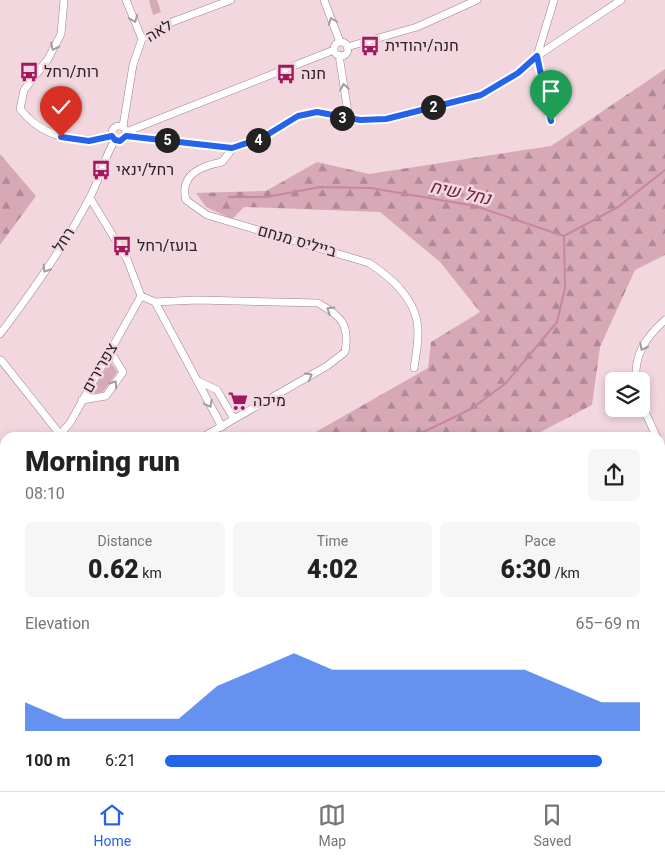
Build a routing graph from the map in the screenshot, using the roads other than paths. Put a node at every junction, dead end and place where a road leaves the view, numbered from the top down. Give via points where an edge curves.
1 (64, 0) edge
2 (126, 0) edge
3 (231, 0) edge
4 (324, 0) edge
5 (477, 0) edge
6 (554, 0) edge
7 (621, 0) edge
8 (217, 2) edge
9 (142, 39) junction
10 (340, 42) junction
11 (348, 47) junction
12 (337, 53) junction
13 (537, 56) junction
14 (349, 119) junction
15 (551, 121) dead end
16 (125, 131) junction
17 (114, 138) junction
18 (232, 148) junction
19 (90, 198) junction
20 (141, 296) junction
21 (155, 302) junction
22 (665, 320) edge
23 (0, 334) edge
24 (110, 351) junction
25 (1, 360) edge
26 (414, 368) dead end
27 (636, 372) edge
28 (197, 381) junction
29 (82, 400) junction
30 (647, 417) edge
31 (234, 419) junction
32 (222, 427) junction
33 (57, 432) edge
34 (63, 432) edge
35 (212, 432) edge
36 (654, 432) edge

1 -> 17 street via 61,34 48,59 24,90 20,109 32,124 61,137 89,141
2 -> 9 street
3 - 8 street, לאה
10 -> 4 street
5 - 11 street via 417,28
6 - 13 street
7 - 13 street
8 - 9 street, לאה via 164,24
9 - 16 street, לאה via 133,65
10 - 11 street
10 - 12 street via 335,46
11 - 12 street via 345,54
14 -> 12 street
12 - 16 street
13 - 14 street via 518,73 481,95 386,119
13 - 15 street
14 - 18 street via 317,112 298,116 262,138
16 - 17 street via 120,141
16 - 17 street via 118,126 113,128
16 - 18 street
17 - 19 street, רחל
18 - 26 street, בייליס מנחם via 222,162 202,166 190,174 185,186 186,200 208,214 369,262 387,274 404,295 417,321
19 - 20 street via 127,259
19 -> 23 street, רחל
20 - 21 street
20 - 24 street, צפרירים
21 - 28 street
31 -> 21 street via 327,366 344,352 346,327 335,313 318,304 197,300
22 -> 27 street via 642,344 636,360
24 - 29 street, צפרירים
29 -> 24 street via 106,396 123,372
25 - 33 street
28 - 31 street via 217,390
28 -> 32 street
29 - 34 street, צפרירים
30 - 36 street
31 - 32 street
32 - 35 street

